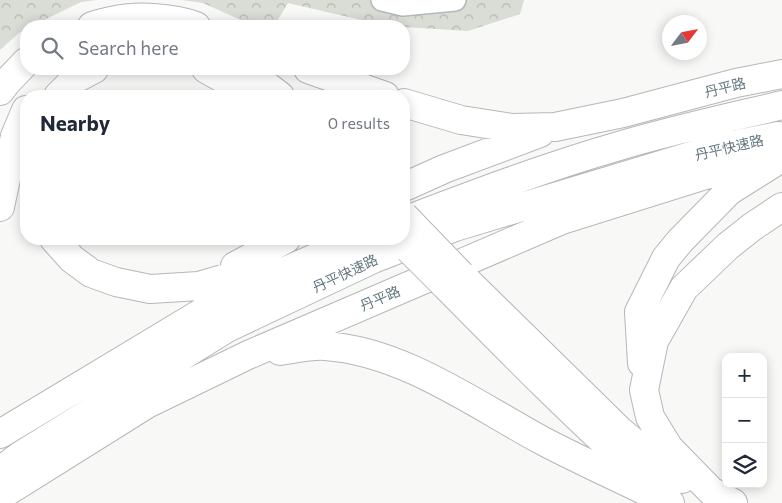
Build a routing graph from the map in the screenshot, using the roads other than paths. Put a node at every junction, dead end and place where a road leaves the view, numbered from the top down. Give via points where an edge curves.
1 (382, 0) edge
2 (455, 0) edge
3 (112, 20) edge
4 (168, 20) edge
5 (20, 68) edge
6 (782, 74) edge
7 (53, 75) edge
8 (83, 75) edge
9 (217, 75) edge
10 (250, 75) edge
11 (325, 75) edge
12 (0, 90) edge
13 (40, 90) edge
14 (64, 90) edge
15 (241, 90) edge
16 (272, 90) edge
17 (369, 90) edge
18 (410, 105) edge
19 (782, 105) edge
20 (20, 124) edge
21 (555, 127) junction
22 (782, 135) edge
23 (782, 151) edge
24 (782, 158) edge
25 (410, 184) edge
26 (782, 206) edge
27 (0, 207) edge
28 (410, 220) edge
29 (410, 224) edge
30 (59, 245) edge
31 (275, 245) edge
32 (339, 245) edge
33 (344, 245) edge
34 (408, 245) edge
35 (452, 279) junction
36 (199, 286) junction
37 (248, 355) junction
38 (644, 390) junction
39 (0, 434) edge
40 (0, 471) edge
41 (0, 496) edge
42 (670, 503) edge
43 (678, 503) edge
44 (722, 503) edge
45 (733, 503) edge

1 - 2 main road via 403,5
3 - 4 highway via 150,17
5 - 12 highway
6 - 21 highway, 丹平路
7 - 13 highway
8 - 14 highway
9 - 15 highway
10 - 16 highway
11 - 17 highway
18 - 21 highway, 丹平路 via 461,120 512,128
19 - 28 highway, 丹平快速路 via 620,145
20 - 27 highway
21 - 25 highway via 444,168
22 - 40 highway, 丹平快速路 via 714,149 455,228 373,259 227,328
23 - 37 highway, 丹平路 via 562,220
24 - 38 highway via 729,191 666,258 639,312
26 - 38 highway via 728,246 684,288 654,341
29 - 35 highway, bridge
30 - 36 highway via 91,273 116,282 150,289
31 - 36 highway
32 - 36 highway
33 - 39 highway, 丹平快速路 via 206,310
34 - 35 highway, bridge
35 - 43 highway via 542,383 604,443 659,491
35 - 44 highway via 619,430 669,471
37 - 41 highway, 丹平路 via 147,404
37 - 42 highway via 324,346 356,350 393,362 433,379 544,441
38 - 45 highway via 650,417 669,448 710,491

